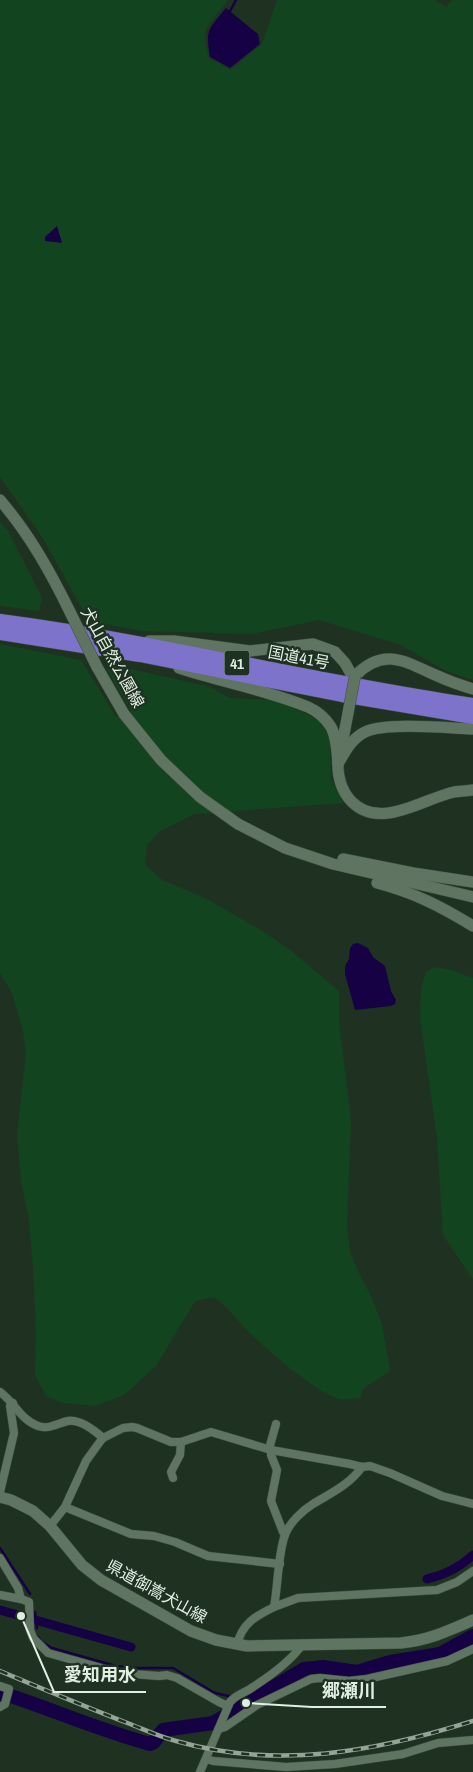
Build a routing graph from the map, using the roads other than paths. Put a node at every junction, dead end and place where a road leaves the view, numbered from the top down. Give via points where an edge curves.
1 (0, 500) edge
2 (0, 621) edge
3 (0, 633) edge
4 (130, 641) junction
5 (140, 655) junction
6 (354, 677) junction
7 (473, 689) edge
8 (473, 705) edge
9 (473, 717) edge
10 (473, 729) edge
11 (338, 764) junction
12 (473, 790) edge
13 (284, 848) junction
14 (473, 882) edge
15 (473, 897) edge
16 (473, 926) edge
17 (0, 1392) edge
18 (13, 1403) junction
19 (276, 1424) dead end
20 (103, 1438) junction
21 (181, 1442) junction
22 (270, 1450) junction
23 (362, 1467) junction
24 (172, 1478) dead end
25 (0, 1492) edge
26 (0, 1497) edge
27 (473, 1504) edge
28 (65, 1507) junction
29 (50, 1526) junction
30 (285, 1534) junction
31 (0, 1558) edge
32 (280, 1564) junction
33 (473, 1571) edge
34 (0, 1594) edge
35 (21, 1599) junction
36 (274, 1607) junction
37 (473, 1620) edge
38 (237, 1645) junction
39 (302, 1645) junction
40 (473, 1649) edge
41 (0, 1686) edge
42 (229, 1704) junction
43 (0, 1707) edge
44 (220, 1727) junction
45 (473, 1740) edge
46 (206, 1759) junction
47 (200, 1772) edge

1 - 13 main road, 犬山自然公園線, bridge via 39,553 124,714 161,760 200,797 238,824
2 - 4 highway, 国道41号 / 41
3 - 5 highway, 国道41号 / 41
4 - 6 main road via 174,641 250,651 313,644 335,652
4 - 8 highway, 国道41号 / 41 via 320,680
5 - 9 highway, 国道41号 / 41
5 - 11 main road via 309,708 330,726
6 - 7 main road via 369,664 389,658 402,660
6 - 11 main road, bridge
10 - 11 main road via 396,727 365,732 354,739
11 - 12 main road via 344,794 356,806 370,812 405,810 453,792
13 - 14 main road
13 - 15 main road, 犬山自然公園線 via 366,873
13 - 16 main road via 336,872 405,890 434,902
17 - 18 street
18 - 20 street via 30,1422 40,1427 76,1421
18 - 25 street via 10,1412 14,1433
19 - 22 street
20 - 21 street via 132,1427 161,1439
20 - 28 street via 86,1461
21 - 22 street via 212,1432
21 - 24 street
22 - 23 street
22 - 30 street via 277,1470 271,1501
23 - 27 street via 370,1466 442,1496
23 - 30 street via 336,1492 310,1506
26 - 29 main road, 県道御嵩犬山線 via 33,1511
28 - 29 street
28 - 32 street via 131,1534 175,1542 208,1556
29 - 38 main road, 県道御嵩犬山線 via 82,1565 101,1580 191,1632
30 - 32 street
31 - 35 street
32 - 36 street
33 - 36 street via 437,1590 298,1598
34 - 35 street
35 - 42 street via 29,1602 33,1638 48,1652 119,1673 167,1675 218,1702
36 - 38 street via 251,1619 240,1634
37 - 39 main road, 県道御嵩犬山線 via 419,1641
38 - 39 main road, 県道御嵩犬山線
39 - 42 street via 296,1654 251,1689 237,1694
40 - 44 street via 447,1661 368,1679 311,1679
41 - 43 street via 9,1689 5,1704
42 - 44 street
44 - 46 street
45 - 46 street via 438,1743 403,1754 335,1764 286,1767
46 - 47 street

